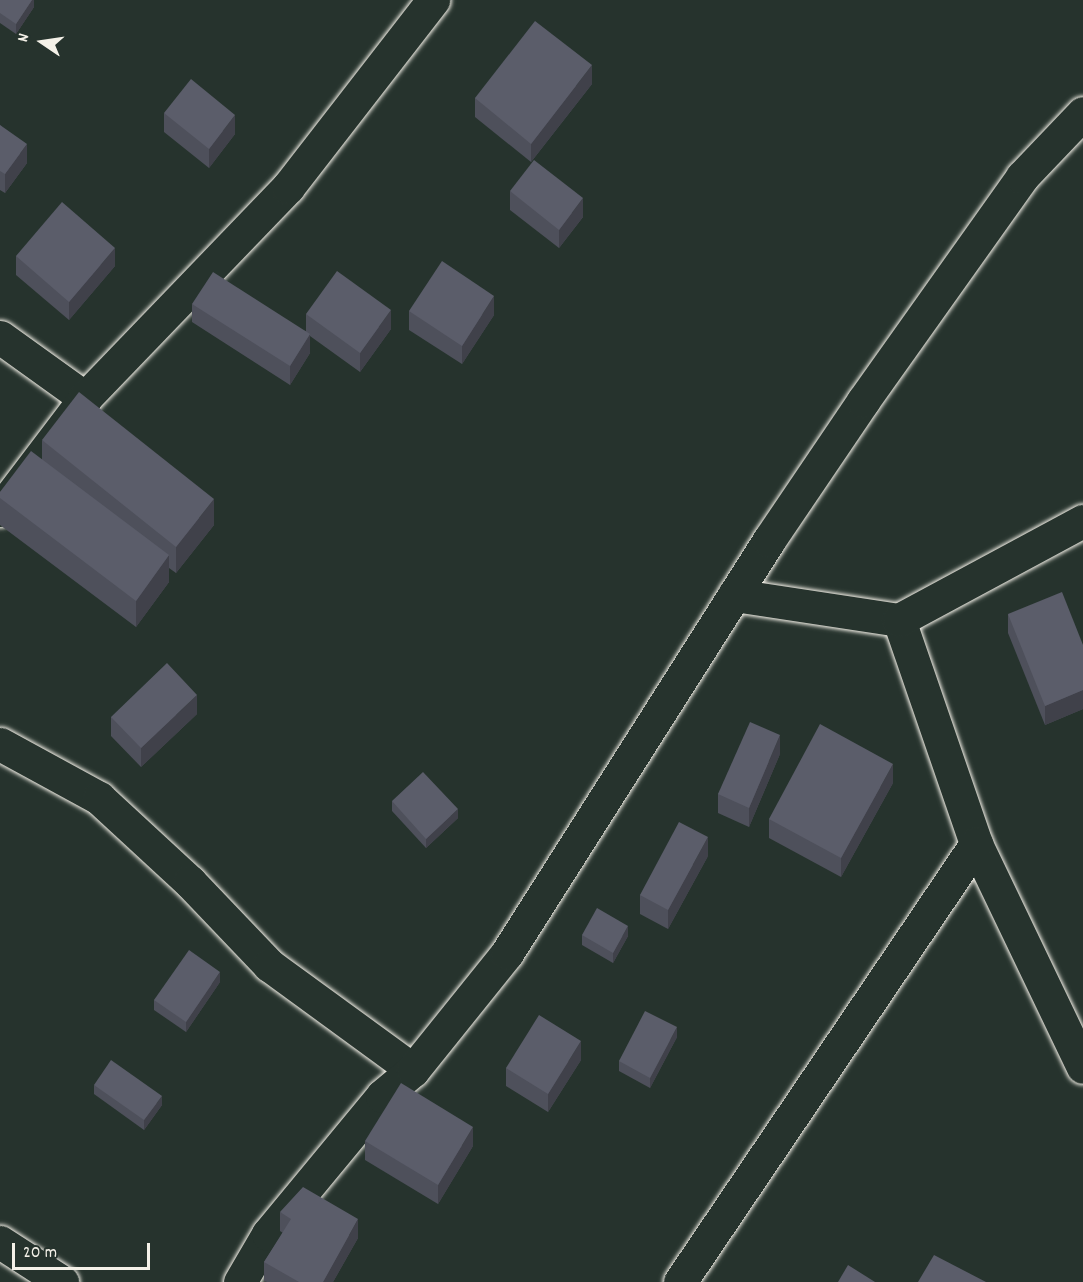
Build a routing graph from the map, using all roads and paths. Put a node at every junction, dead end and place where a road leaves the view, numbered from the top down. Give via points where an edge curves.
1 (433, 0) edge
2 (1083, 113) edge
3 (0, 337) edge
4 (85, 398) junction
5 (0, 510) edge
6 (1083, 521) edge
7 (734, 595) junction
8 (899, 620) junction
9 (0, 744) edge
10 (976, 844) junction
11 (1083, 1067) edge
12 (413, 1070) junction
13 (0, 1242) edge
14 (62, 1282) edge
15 (240, 1282) edge
16 (680, 1282) edge

1 - 4 street via 288,187
2 - 7 street via 1022,177 955,267
3 - 4 street
4 - 5 street
6 - 8 street
7 - 8 street
7 - 12 street via 507,953
8 - 10 street
9 - 12 street via 99,798 190,882 269,965
10 - 11 street
10 - 16 street
12 - 15 street via 382,1096 268,1234
13 - 14 street

